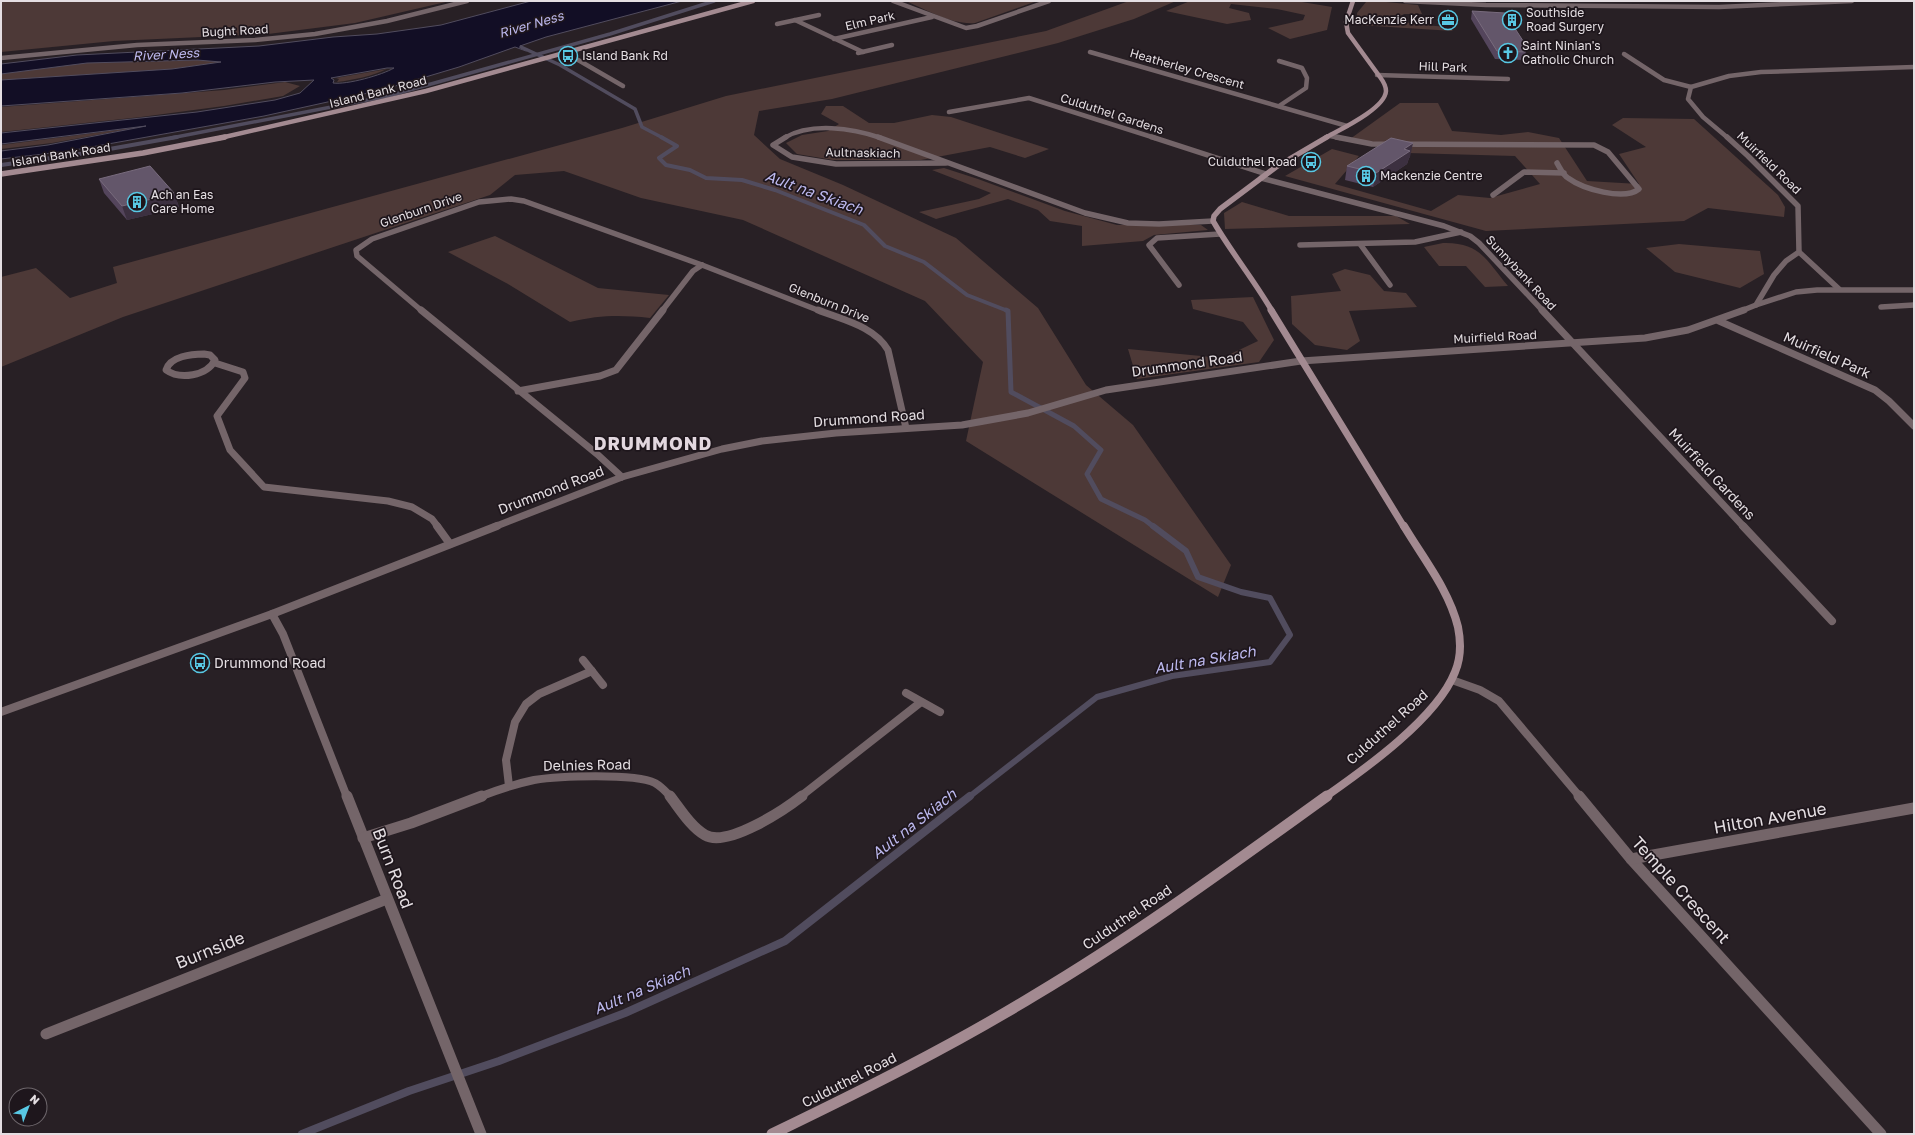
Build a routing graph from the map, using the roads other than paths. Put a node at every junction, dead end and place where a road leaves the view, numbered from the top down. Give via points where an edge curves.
1 (467, 1) edge
2 (753, 1) edge
3 (893, 1) edge
4 (1049, 1) edge
5 (1353, 1) edge
6 (1405, 1) edge
7 (1852, 1) edge
8 (819, 15) dead end
9 (933, 17) junction
10 (795, 20) junction
11 (777, 24) dead end
12 (834, 39) junction
13 (892, 45) dead end
14 (863, 52) junction
15 (1090, 52) dead end
16 (566, 53) junction
17 (855, 54) dead end
18 (1624, 54) dead end
19 (1, 58) edge
20 (1279, 61) dead end
21 (1914, 67) edge
22 (1377, 74) junction
23 (1508, 79) dead end
24 (623, 86) dead end
25 (1691, 88) junction
26 (1279, 106) junction
27 (949, 112) dead end
28 (1347, 126) junction
29 (1330, 136) junction
30 (946, 163) junction
31 (1557, 163) dead end
32 (1564, 173) junction
33 (1, 174) edge
34 (1266, 174) junction
35 (1260, 178) junction
36 (1493, 195) dead end
37 (1213, 221) junction
38 (1461, 232) junction
39 (1220, 234) junction
40 (1360, 244) junction
41 (1300, 245) dead end
42 (1798, 252) junction
43 (702, 266) junction
44 (1178, 285) dead end
45 (1390, 285) dead end
46 (1839, 289) junction
47 (1914, 290) edge
48 (1756, 305) junction
49 (1914, 305) edge
50 (1881, 307) dead end
51 (1719, 321) junction
52 (1573, 344) junction
53 (1300, 361) junction
54 (214, 363) junction
55 (518, 391) junction
56 (1914, 426) edge
57 (906, 428) junction
58 (622, 477) junction
59 (450, 544) junction
60 (272, 614) junction
61 (1832, 621) dead end
62 (583, 660) dead end
63 (592, 671) junction
64 (1452, 680) junction
65 (603, 685) dead end
66 (906, 693) dead end
67 (921, 702) junction
68 (1, 712) edge
69 (940, 712) dead end
70 (509, 786) junction
71 (1914, 808) edge
72 (363, 838) junction
73 (1631, 859) junction
74 (387, 899) junction
75 (46, 1034) dead end
76 (481, 1134) edge
77 (772, 1134) edge
78 (1881, 1134) edge

1 - 19 street, Bught Road via 387,21 315,34 255,40 137,45
2 - 16 main road, Island Bank Road
3 - 9 street
4 - 9 street via 972,27 958,26
5 - 22 main road via 1346,25 1352,40
6 - 7 street via 1501,6 1719,7
8 - 10 street
9 - 12 street, Elm Park
10 - 11 street
10 - 12 street, Elm Park
12 - 14 street, Elm Park
13 - 14 street, Elm Park
14 - 17 street, Elm Park
15 - 26 street, Heatherley Crescent
16 - 24 street
16 - 33 main road, Island Bank Road via 454,84 225,138
18 - 25 street via 1664,80
20 - 26 street via 1302,68 1307,78 1306,88
21 - 25 street via 1762,72 1729,76
22 - 23 street, Hill Park
22 - 28 main road via 1386,90 1384,99 1372,111
25 - 42 street, Muirfield Road via 1688,99 1703,117 1748,156 1798,206
26 - 28 street, Heatherley Crescent
27 - 34 street, Culduthel Gardens via 1030,98
28 - 29 main road
29 - 32 street via 1372,144 1594,145 1608,152 1639,189 1634,193 1602,193 1574,182
29 - 34 main road
30 - 30 street, Aultnaskiach via 836,164 792,157 773,145 792,133 828,128 871,135
30 - 37 street, Aultnaskiach via 1085,213 1128,222 1159,224
31 - 32 street
32 - 36 street via 1524,172
34 - 35 main road
35 - 37 main road via 1220,209
35 - 38 street, Sunnybank Road via 1395,212
37 - 39 main road, Culduthel Road
38 - 40 street via 1430,240
38 - 52 street, Sunnybank Road via 1484,248
39 - 44 street via 1157,238 1149,246
39 - 53 main road, Culduthel Road via 1260,291
40 - 41 street
40 - 45 street
42 - 46 street
42 - 48 street via 1789,256
43 - 55 street via 693,271 616,370 600,376
43 - 55 street, Glenburn Drive via 524,201 511,199 479,202 372,239 356,250 357,256
43 - 57 street, Glenburn Drive via 852,322 882,340 888,350
46 - 47 street, Muirfield Road
46 - 48 street, Muirfield Road via 1796,292
48 - 51 street, Muirfield Road
49 - 50 street
51 - 52 street, Muirfield Road via 1672,335
51 - 56 street, Muirfield Park via 1875,390
52 - 53 street, Muirfield Road
52 - 61 street, Muirfield Gardens
53 - 57 street, Drummond Road via 1106,390 1028,413 962,425
53 - 64 main road, Culduthel Road via 1384,492 1443,593 1459,634 1461,647 1460,660
54 - 54 street via 215,360 210,355 189,354 170,362 166,370 173,375 189,375 205,370
54 - 59 street via 243,372 245,378 218,416 230,450 264,487 388,501 412,507 432,519
55 - 58 street, Glenburn Drive
57 - 58 street, Drummond Road via 762,441 715,451
58 - 59 street, Drummond Road
59 - 60 street, Drummond Road
60 - 68 street, Drummond Road
60 - 72 street, Burn Road via 283,634
62 - 63 street
63 - 65 street
63 - 70 street via 539,694 526,704 515,722 506,760
64 - 73 street, Temple Crescent via 1497,698
64 - 77 main road, Culduthel Road via 1442,696 1420,720 1380,756 1334,791 1142,924 1036,994 947,1046
66 - 67 street
67 - 69 street
67 - 70 street, Delnies Road via 783,811 730,836 706,836 696,828 665,790 643,779 611,776 563,777
70 - 72 street, Delnies Road
71 - 73 street, Hilton Avenue
72 - 74 street, Burn Road
73 - 78 street, Temple Crescent
74 - 75 street, Burnside
74 - 76 street, Burn Road

